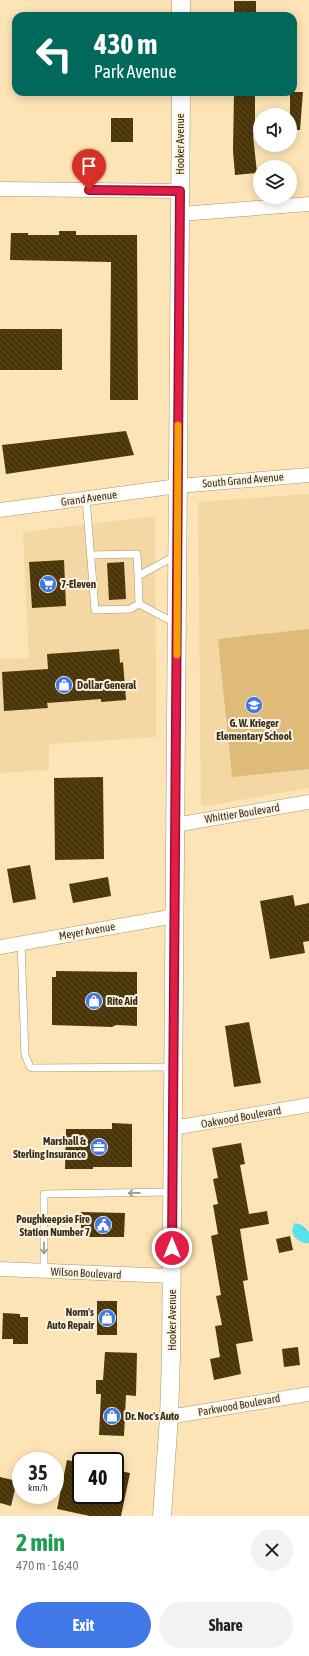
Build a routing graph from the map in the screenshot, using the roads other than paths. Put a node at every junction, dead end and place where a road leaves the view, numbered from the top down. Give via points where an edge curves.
1 (181, 0) edge
2 (181, 12) edge
3 (181, 96) edge
4 (0, 189) edge
5 (180, 191) junction
6 (309, 204) edge
7 (180, 214) junction
8 (309, 475) edge
9 (178, 486) junction
10 (86, 498) junction
11 (0, 510) edge
12 (177, 554) junction
13 (90, 555) junction
14 (138, 576) junction
15 (139, 604) junction
16 (177, 624) junction
17 (309, 802) edge
18 (175, 825) junction
19 (175, 916) junction
20 (21, 943) junction
21 (0, 947) edge
22 (174, 1066) junction
23 (309, 1105) edge
24 (173, 1128) junction
25 (173, 1192) junction
26 (0, 1269) edge
27 (44, 1271) junction
28 (172, 1276) junction
29 (309, 1394) edge
30 (170, 1417) junction
31 (162, 1516) edge

1 - 2 street
3 - 5 street, Hooker Avenue
4 - 5 street
5 - 7 street, Hooker Avenue
6 - 7 street
7 - 9 street, Hooker Avenue
8 - 9 street, South Grand Avenue
9 - 10 street, Grand Avenue
9 - 12 street, Hooker Avenue
10 - 11 street, Grand Avenue
10 - 13 lane
12 - 14 lane
12 - 16 street, Hooker Avenue
13 - 14 lane via 137,554
13 - 15 lane via 95,610 130,609
14 - 15 lane
15 - 16 lane
16 - 18 street, Hooker Avenue
17 - 18 street, Whittier Boulevard
18 - 19 street, Hooker Avenue
19 - 20 street, Meyer Avenue
19 - 22 street, Hooker Avenue
20 - 21 street, Meyer Avenue
20 - 22 lane via 25,1055 30,1067
22 - 24 street, Hooker Avenue
23 - 24 street, Oakwood Boulevard
24 - 25 street, Hooker Avenue
25 -> 27 lane via 44,1194
25 - 28 street, Hooker Avenue
26 - 27 street, Wilson Boulevard
27 - 28 street, Wilson Boulevard
28 - 30 street, Hooker Avenue
29 - 30 street, Parkwood Boulevard
30 - 31 street, Hooker Avenue

